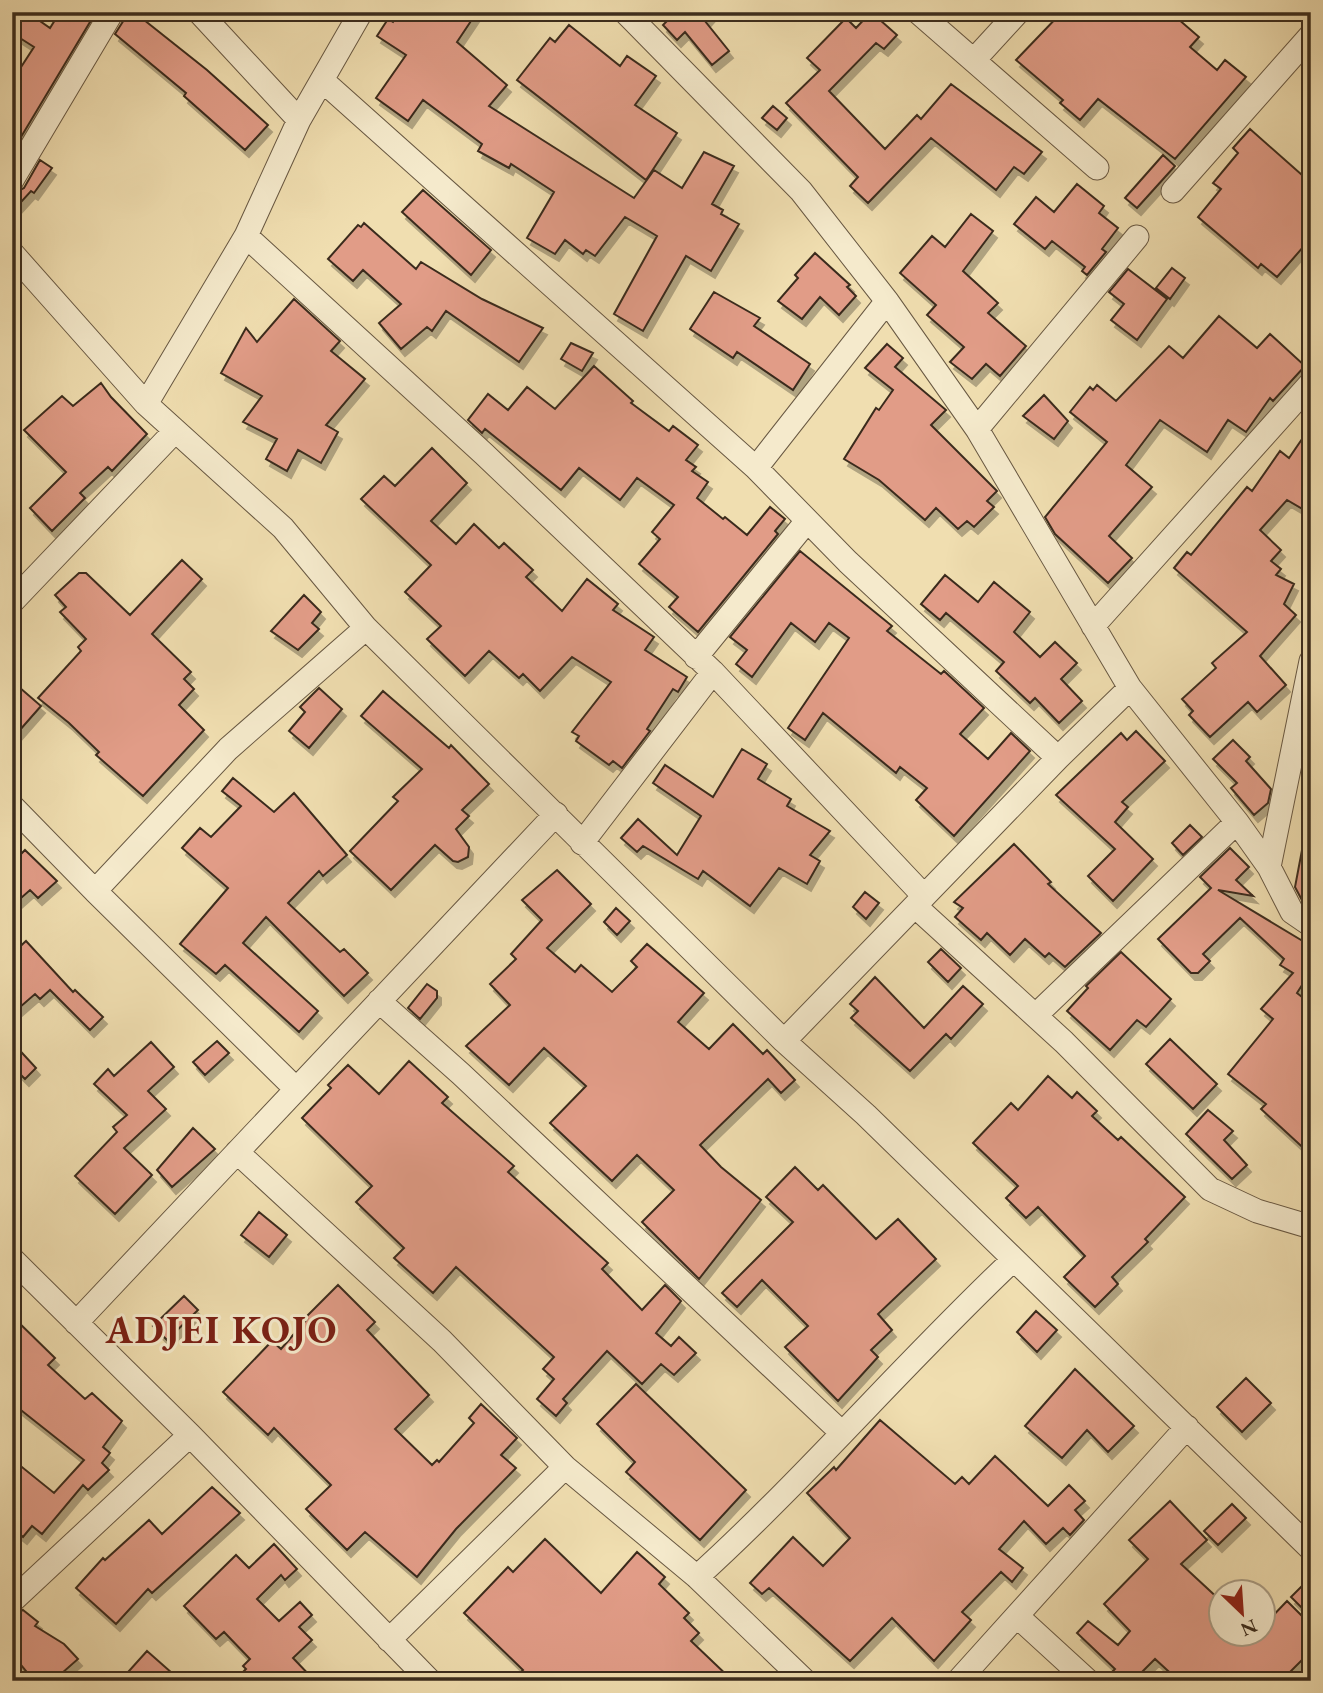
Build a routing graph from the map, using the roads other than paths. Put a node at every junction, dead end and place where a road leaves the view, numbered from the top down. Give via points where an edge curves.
1 (112, 12) edge
2 (199, 12) edge
3 (361, 12) edge
4 (625, 12) edge
5 (918, 12) edge
6 (1018, 12) edge
7 (1311, 35) edge
8 (974, 60) junction
9 (323, 80) junction
10 (299, 120) junction
11 (1097, 168) dead end
12 (12, 180) edge
13 (1173, 191) dead end
14 (246, 236) junction
15 (1137, 237) dead end
16 (12, 253) edge
17 (887, 301) junction
18 (1311, 383) edge
19 (146, 404) junction
20 (977, 429) junction
21 (175, 430) junction
22 (756, 468) junction
23 (807, 521) junction
24 (12, 602) edge
25 (1093, 626) junction
26 (366, 628) junction
27 (1311, 661) edge
28 (704, 664) junction
29 (1130, 688) junction
30 (1058, 758) junction
31 (12, 806) edge
32 (556, 814) junction
33 (1237, 821) junction
34 (582, 843) junction
35 (1269, 866) junction
36 (95, 891) junction
37 (920, 901) junction
38 (1311, 925) edge
39 (379, 1002) junction
40 (1036, 1015) junction
41 (784, 1041) junction
42 (296, 1089) junction
43 (237, 1153) junction
44 (1311, 1227) edge
45 (12, 1259) edge
46 (1013, 1261) junction
47 (76, 1323) junction
48 (1187, 1427) junction
49 (841, 1432) junction
50 (190, 1434) junction
51 (565, 1467) junction
52 (1309, 1544) edge
53 (697, 1577) junction
54 (12, 1601) edge
55 (1017, 1616) junction
56 (389, 1640) junction
57 (430, 1681) edge
58 (805, 1681) edge
59 (958, 1681) edge
60 (1088, 1681) edge

1 - 12 street
2 - 10 street
3 - 9 street
4 - 17 street via 801,191
5 - 8 street
6 - 8 street
7 - 13 street
8 - 11 street
9 - 10 street
9 - 22 street
10 - 14 street
14 - 19 street
14 - 28 street
15 - 20 street
16 - 19 street
17 - 20 street
17 - 22 street
18 - 25 street
19 - 21 street
20 - 25 street
21 - 24 street
21 - 26 street via 283,528
22 - 23 street
23 - 28 street
23 - 30 street
25 - 29 street
26 - 32 street
26 - 36 street via 228,749
27 - 35 street
28 - 34 street
28 - 37 street
29 - 30 street
29 - 33 street
30 - 37 street
31 - 36 street
32 - 34 street
32 - 39 street
33 - 35 street
33 - 40 street
34 - 41 street
35 - 38 street via 1292,912
36 - 42 street
37 - 40 street
37 - 41 street
39 - 42 street
39 - 49 street
40 - 44 street via 1210,1189 1258,1211
41 - 46 street
42 - 43 street
43 - 47 street
43 - 51 street via 442,1341
45 - 47 street
46 - 48 street
46 - 49 street
47 - 50 street
48 - 52 street
48 - 55 street
49 - 53 street
50 - 54 street
50 - 56 street
51 - 53 street
51 - 56 street
53 - 58 street
55 - 59 street
55 - 60 street
56 - 57 street

